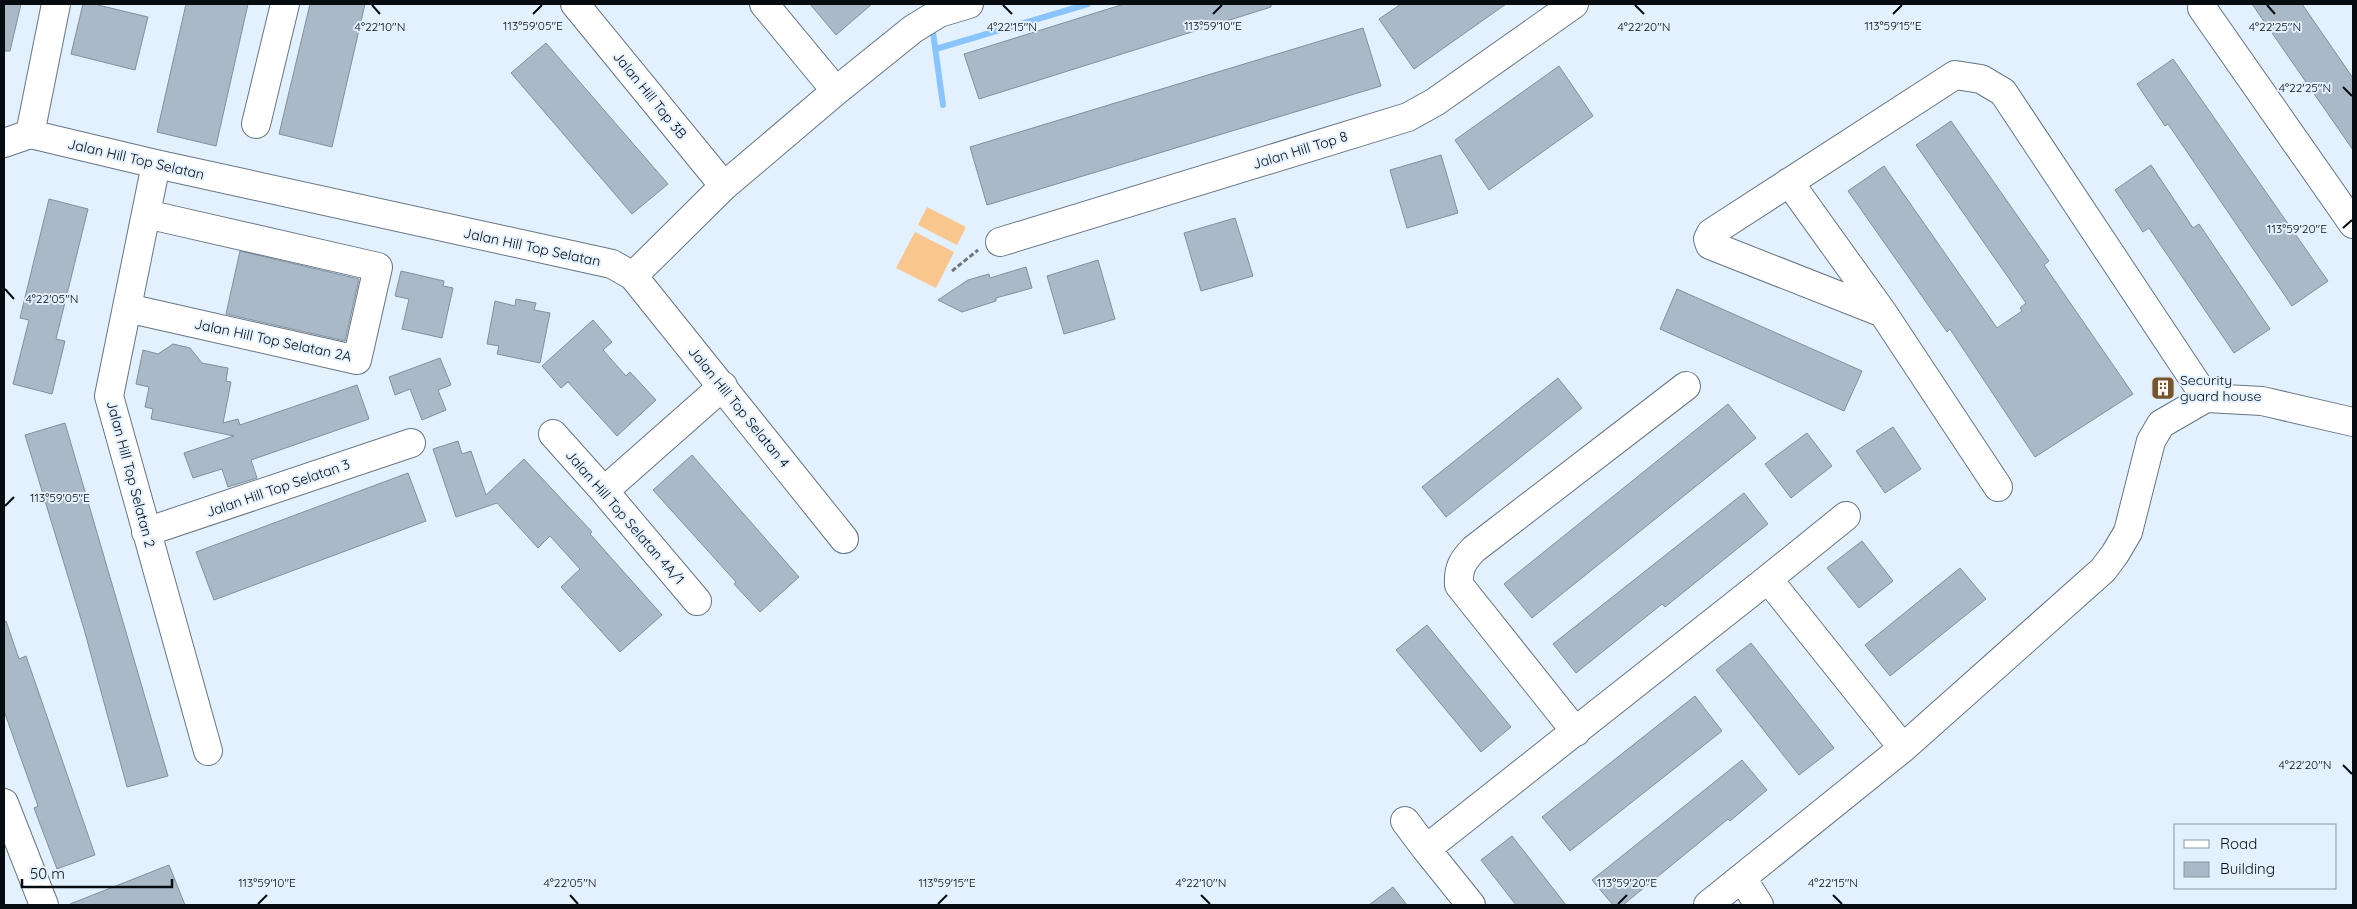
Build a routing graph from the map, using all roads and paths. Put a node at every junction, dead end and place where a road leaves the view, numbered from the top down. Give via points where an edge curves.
1 (56, 4) edge
2 (285, 4) edge
3 (575, 4) edge
4 (764, 4) edge
5 (969, 4) edge
6 (1574, 4) edge
7 (2202, 8) dead end
8 (836, 91) junction
9 (256, 124) dead end
10 (30, 134) junction
11 (4, 143) edge
12 (156, 164) junction
13 (1789, 182) junction
14 (724, 186) junction
15 (146, 214) junction
16 (2353, 224) edge
17 (1000, 242) joint
18 (952, 271) dead end
19 (634, 276) junction
20 (127, 308) junction
21 (1883, 313) junction
22 (723, 386) junction
23 (1686, 386) dead end
24 (2206, 398) junction
25 (2353, 422) edge
26 (553, 434) dead end
27 (410, 443) dead end
28 (1998, 487) dead end
29 (604, 491) junction
30 (1846, 516) dead end
31 (146, 532) junction
32 (844, 539) dead end
33 (1768, 579) junction
34 (697, 601) dead end
35 (1576, 732) junction
36 (1903, 748) junction
37 (208, 751) dead end
38 (4, 803) edge
39 (1405, 821) dead end
40 (1426, 849) junction
41 (1742, 878) junction
42 (44, 905) edge
43 (1471, 905) edge
44 (1708, 905) edge
45 (1759, 905) edge

1 - 10 street
2 - 9 street
3 - 14 street, Jalan Hill Top 3B
4 - 8 street
5 - 8 street via 939,13 913,29
6 - 17 street, Jalan Hill Top 8 via 1435,102 1408,117
7 - 16 street
8 - 14 street
10 - 11 street
10 - 12 street, Jalan Hill Top Selatan
12 - 15 street, Jalan Hill Top Selatan 2
12 - 19 street, Jalan Hill Top Selatan via 612,264
13 - 21 street
13 - 21 street via 1711,233 1710,245
13 - 24 street via 1955,75 1981,78 2003,92
14 - 19 street
15 - 20 street, Jalan Hill Top Selatan 2
15 - 20 street, Jalan Hill Top Selatan 2A via 378,267 357,360
17 - 18 path via 974,252
19 - 22 street, Jalan Hill Top Selatan 4
20 - 31 street, Jalan Hill Top Selatan 2 via 109,396
21 - 28 street
22 - 29 street
22 - 32 street, Jalan Hill Top Selatan 4
23 - 35 street via 1474,549 1463,560 1458,572 1459,585
24 - 25 street via 2262,401
24 - 36 street via 2161,424 2151,441 2128,532 2103,570
26 - 29 street, Jalan Hill Top Selatan 4A/1
27 - 31 street, Jalan Hill Top Selatan 3
29 - 34 street, Jalan Hill Top Selatan 4A/1
30 - 33 street
31 - 37 street, Jalan Hill Top Selatan 2
33 - 35 street
33 - 36 street
35 - 40 street
36 - 41 street
38 - 42 street
39 - 40 street
40 - 43 street
41 - 44 street
41 - 45 street

